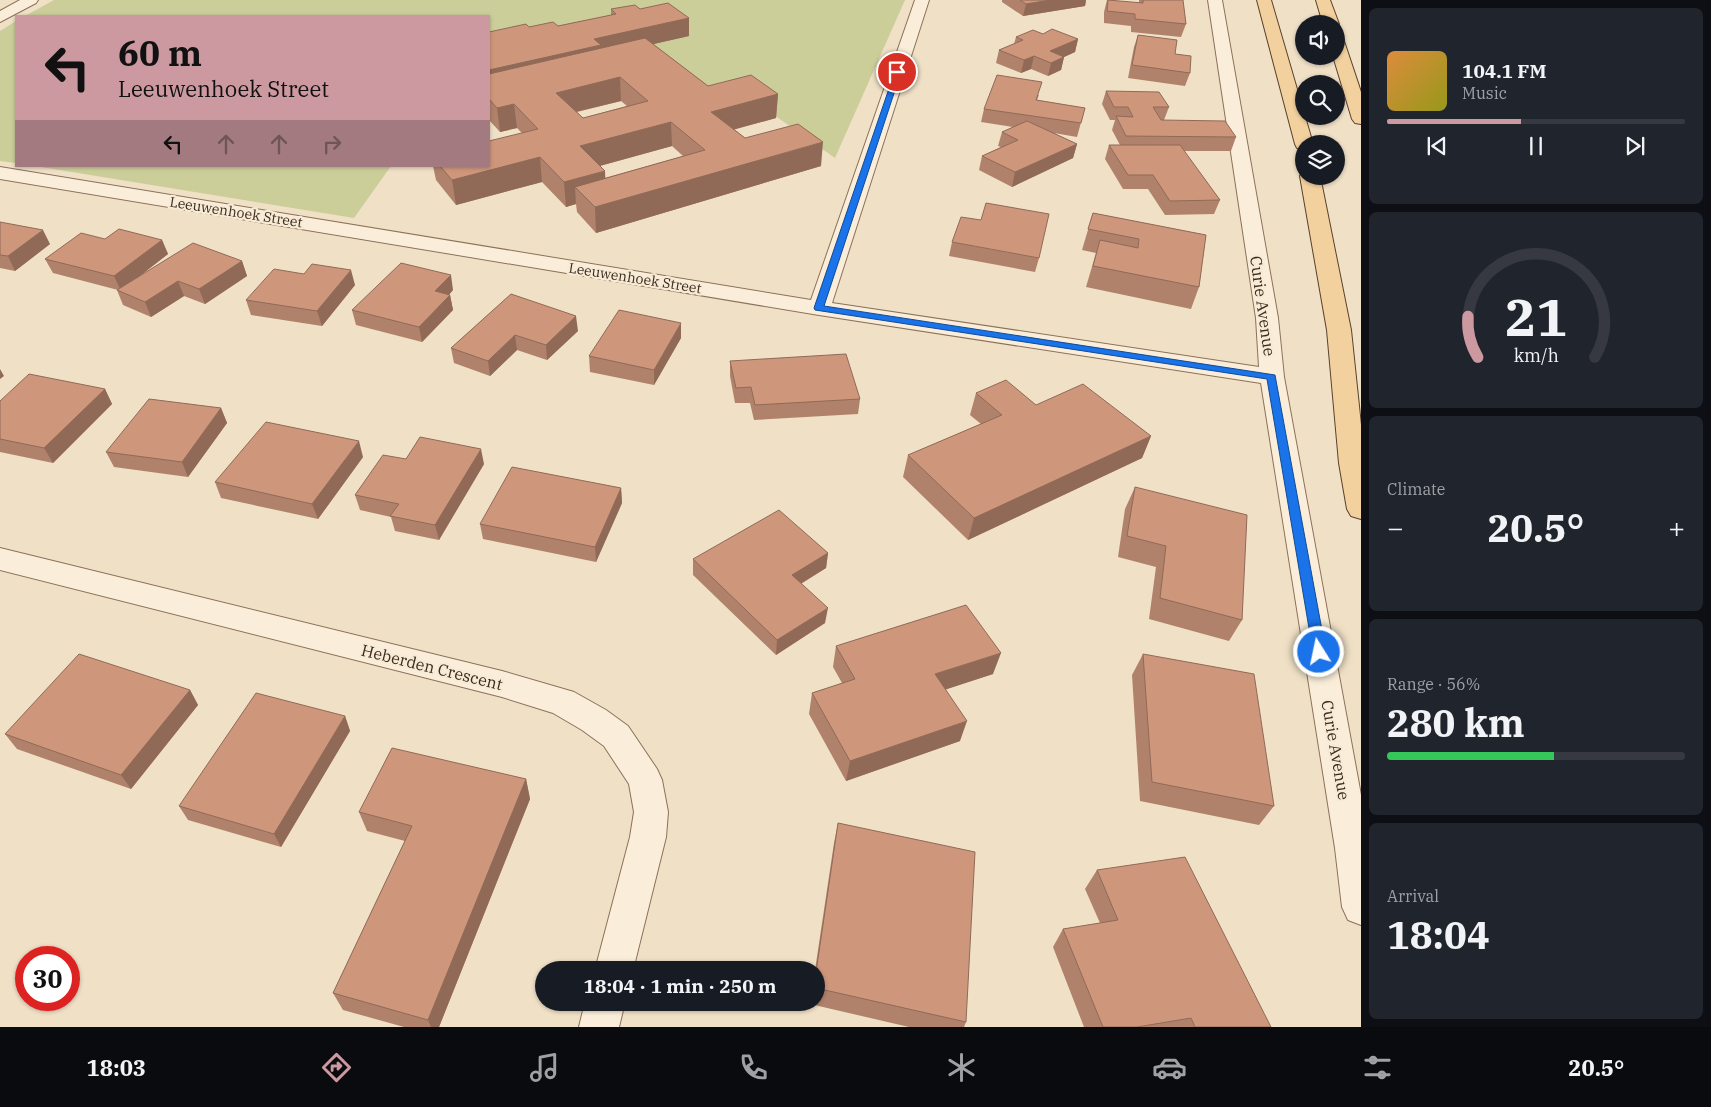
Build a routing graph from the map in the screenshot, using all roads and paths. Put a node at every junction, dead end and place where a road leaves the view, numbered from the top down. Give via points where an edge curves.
1 (31, 0) edge
2 (922, 0) edge
3 (1215, 0) edge
4 (1264, 0) edge
5 (1323, 0) edge
6 (1328, 15) edge
7 (0, 17) edge
8 (1344, 65) edge
9 (1361, 119) edge
10 (1302, 135) edge
11 (0, 173) edge
12 (1312, 185) edge
13 (819, 308) junction
14 (1272, 377) junction
15 (1361, 509) edge
16 (0, 559) edge
17 (1361, 907) edge
18 (616, 961) edge
19 (603, 1011) edge
20 (599, 1027) edge

1 - 7 street
2 - 13 street
3 - 14 street, Curie Avenue via 1267,318
4 - 10 main road
5 - 6 main road
8 - 9 main road
11 - 13 street, Leeuwenhoek Street
12 - 15 main road via 1339,330 1352,463
13 - 14 street, Leeuwenhoek Street
14 - 17 street, Curie Avenue
16 - 18 street, Heberden Crescent via 502,684 563,702 594,720 616,736 645,780 651,812 648,837
19 - 20 street

